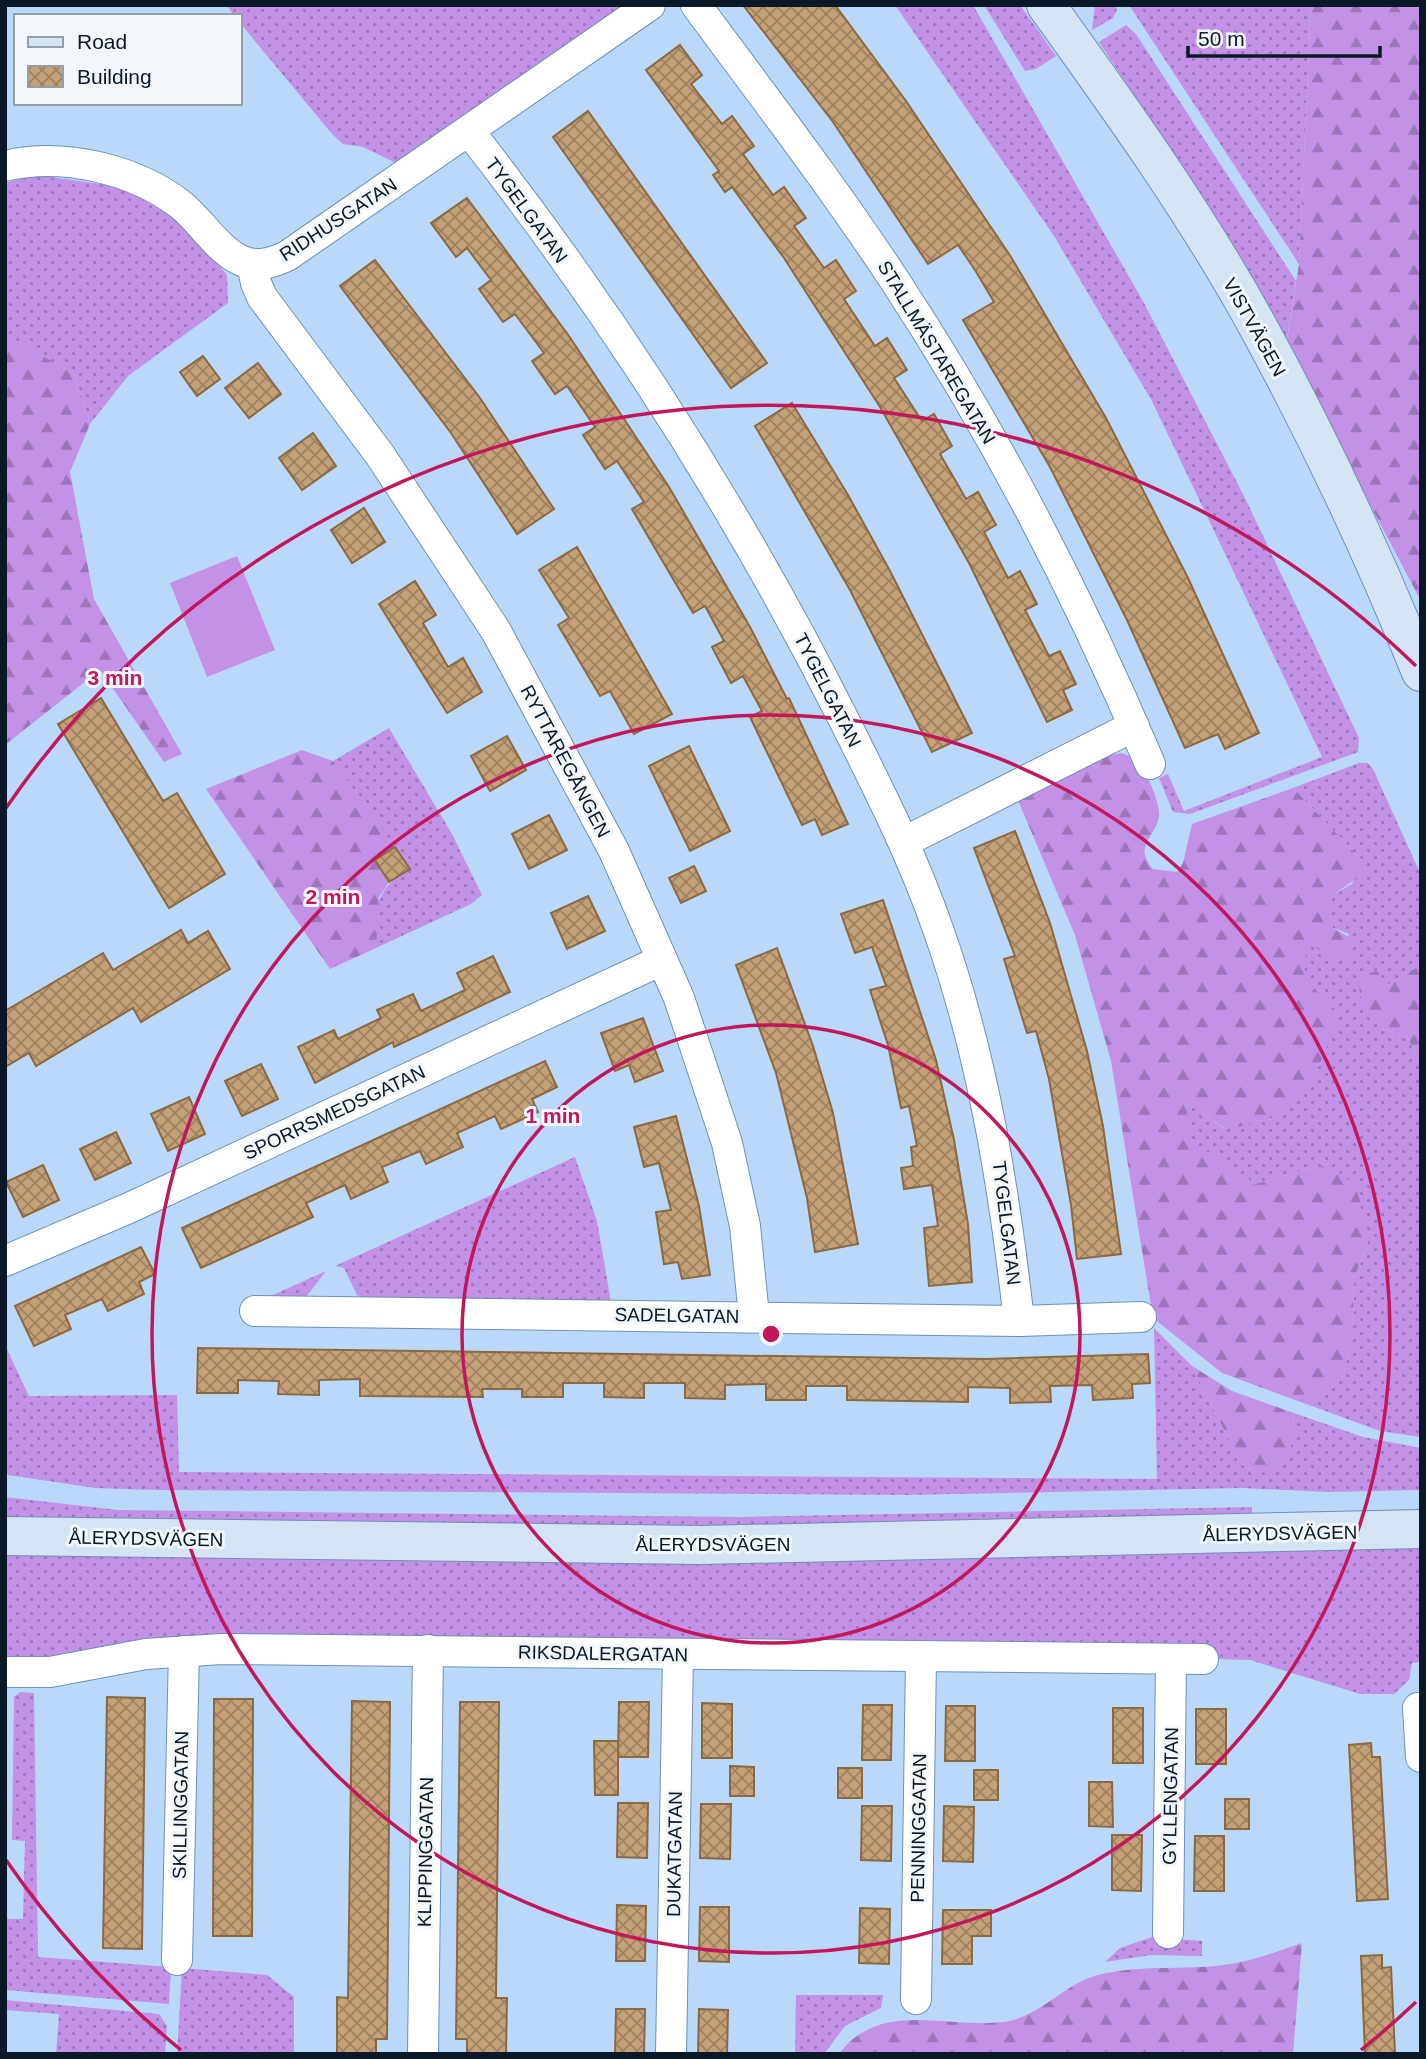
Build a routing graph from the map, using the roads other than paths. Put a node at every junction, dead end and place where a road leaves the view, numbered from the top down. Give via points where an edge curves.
1 (650, 5) edge
2 (696, 5) edge
3 (1048, 6) edge
4 (469, 131) junction
5 (5, 166) edge
6 (252, 264) junction
7 (1421, 672) edge
8 (1134, 726) junction
9 (1150, 764) dead end
10 (904, 842) junction
11 (662, 960) junction
12 (5, 1261) edge
13 (255, 1311) dead end
14 (754, 1316) junction
15 (1141, 1317) dead end
16 (1019, 1321) junction
17 (1421, 1529) edge
18 (5, 1536) edge
19 (428, 1650) junction
20 (184, 1651) junction
21 (678, 1654) junction
22 (920, 1656) junction
23 (1171, 1659) junction
24 (1203, 1659) dead end
25 (5, 1672) edge
26 (1418, 1708) dead end
27 (1421, 1757) edge
28 (1168, 1933) dead end
29 (177, 1960) dead end
30 (916, 2000) dead end
31 (423, 2054) edge
32 (671, 2054) edge

1 - 4 street, RIDHUSGATAN
2 - 8 street, STALLMÄSTAREGATAN via 831,186 954,378 1082,609
3 - 7 main road, VISTVÄGEN via 1154,158 1256,322 1354,514
4 - 6 street, RIDHUSGATAN via 287,256
4 - 10 street, TYGELGATAN via 622,342 699,459 813,659
5 - 6 street, RIDHUSGATAN via 65,164 123,175 179,204 231,254
6 - 11 street, RYTTAREGÅNGEN via 262,297 380,455 496,631 614,851
8 - 9 street, STALLMÄSTAREGATAN
8 - 10 street
10 - 16 street, TYGELGATAN via 939,929 982,1080 997,1150
11 - 12 street, SPORRSMEDSGATAN
11 - 14 street, RYTTAREGÅNGEN via 699,1050 727,1143 745,1226
13 - 14 street, SADELGATAN
14 - 16 street, SADELGATAN
15 - 16 street, SADELGATAN
17 - 18 main road, ÅLERYDSVÄGEN via 701,1545
19 - 20 street, RIKSDALERGATAN
19 - 21 street, RIKSDALERGATAN
19 - 31 street, KLIPPINGGATAN
20 - 25 street, RIKSDALERGATAN via 50,1672
20 - 29 street, SKILLINGGATAN
21 - 22 street, RIKSDALERGATAN
21 - 32 street, DUKATGATAN
22 - 23 street, RIKSDALERGATAN
22 - 30 street, PENNINGGATAN
23 - 24 street, RIKSDALERGATAN
23 - 28 street, GYLLENGATAN
26 - 27 street

